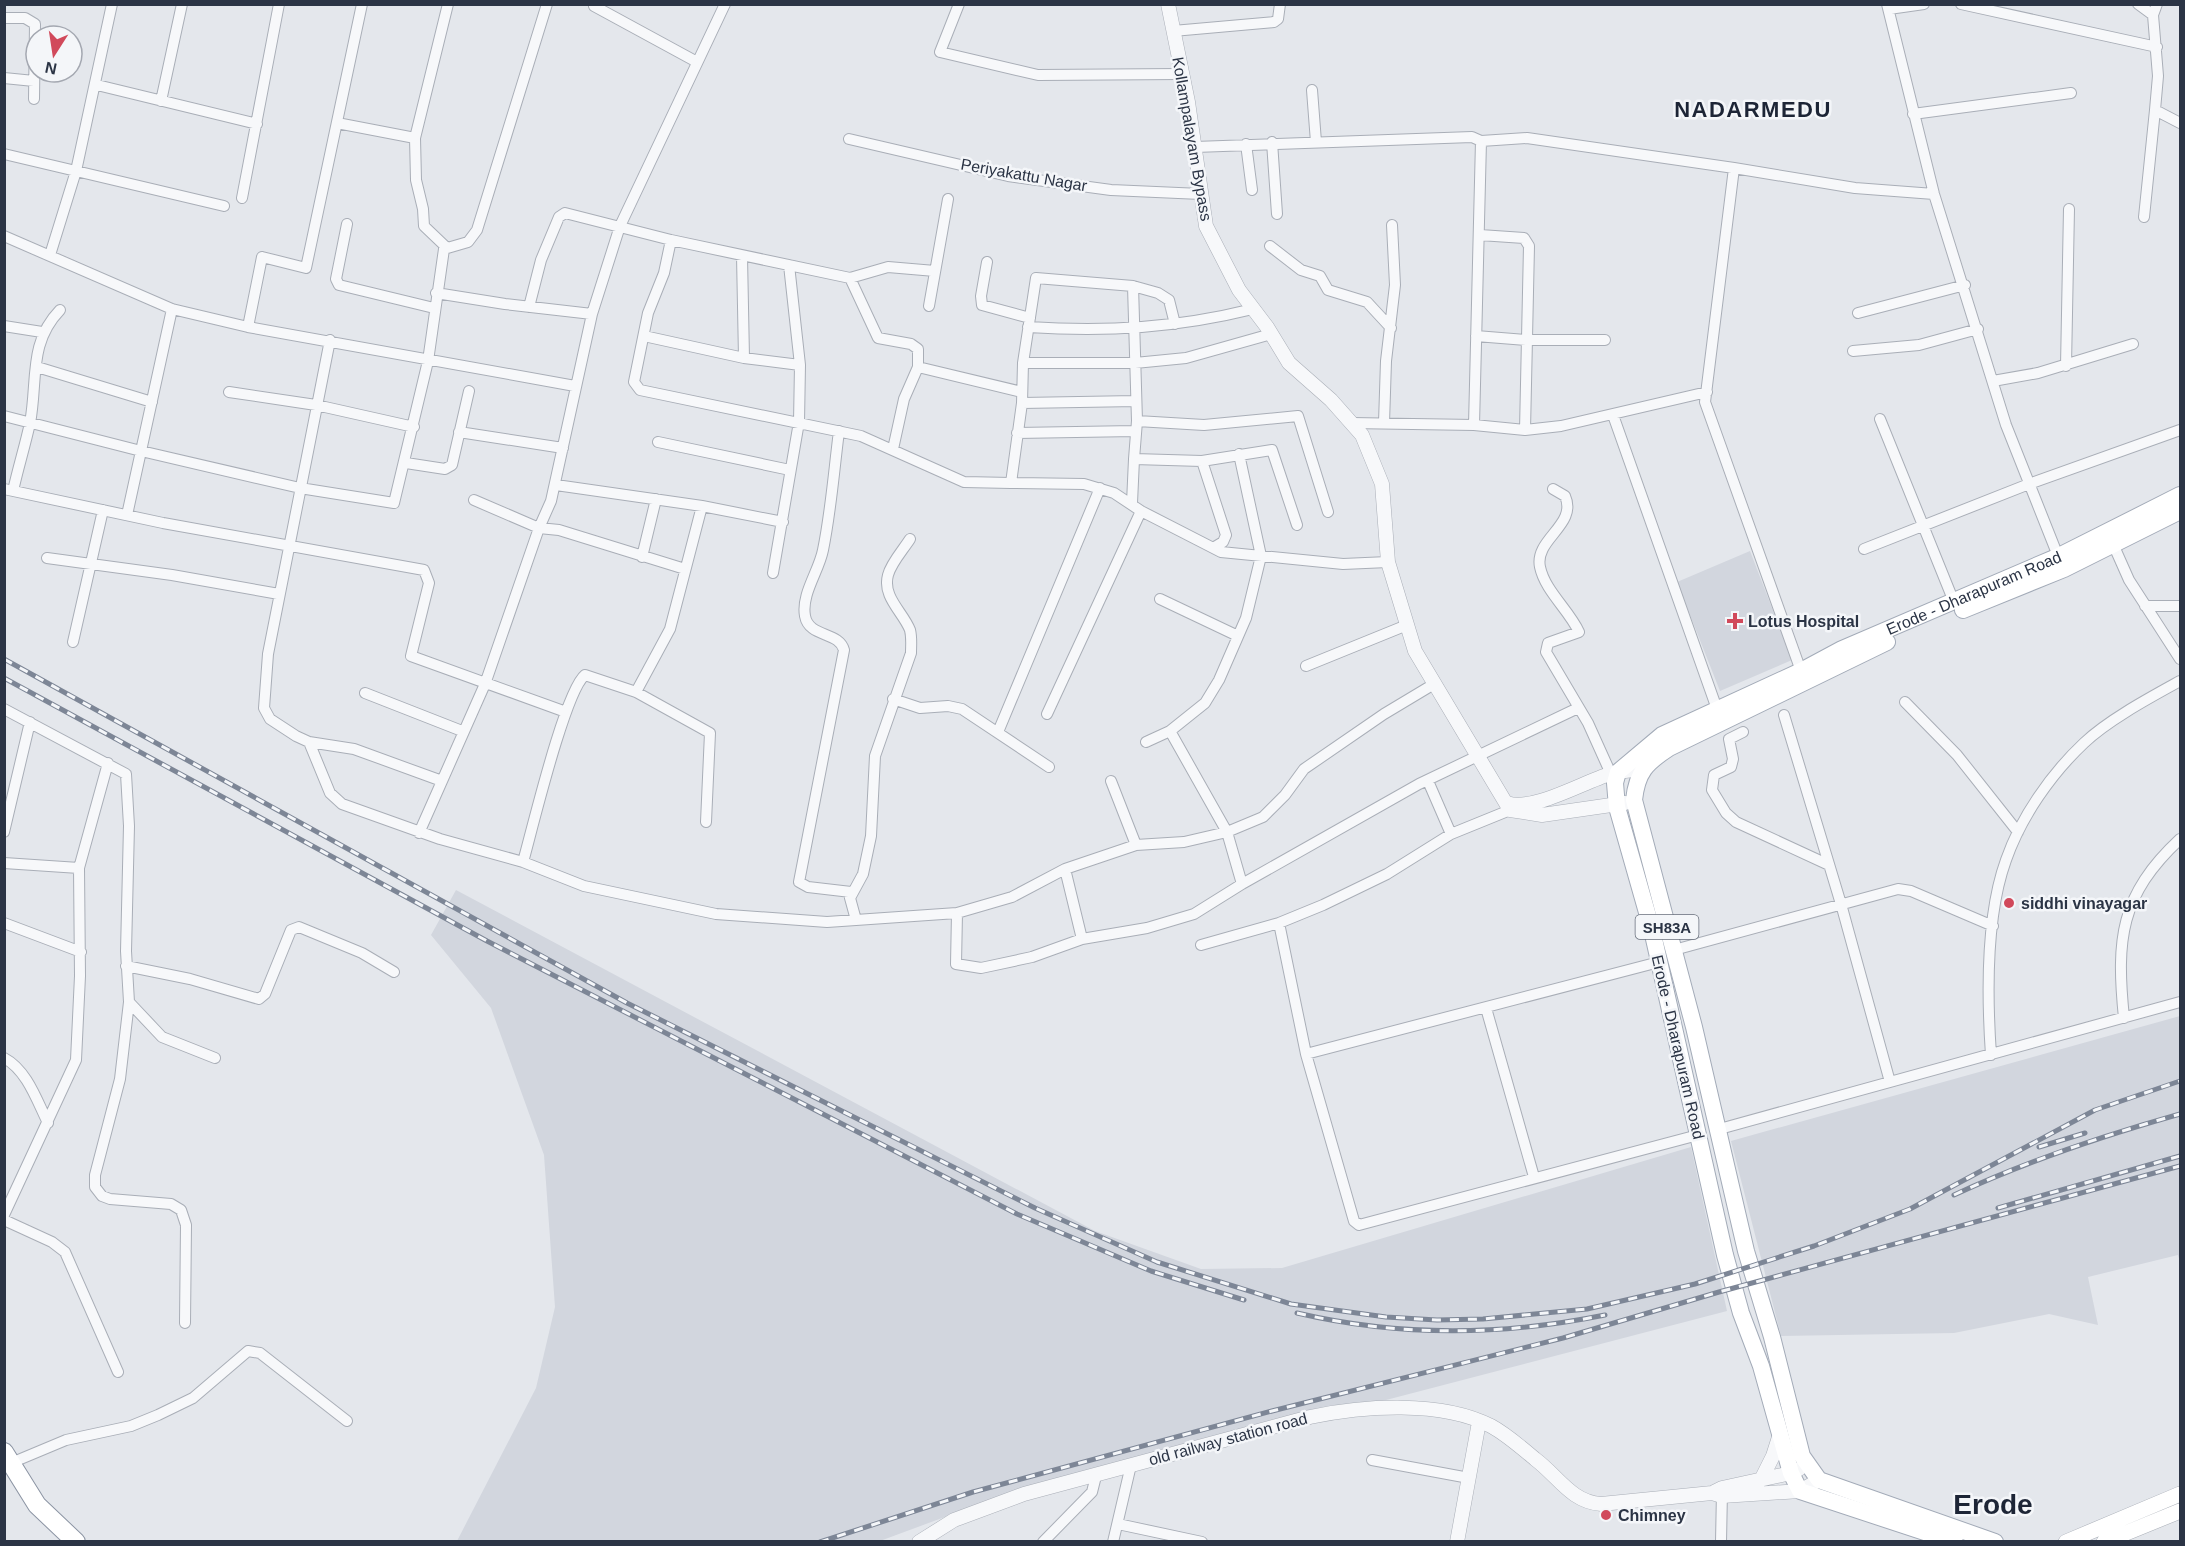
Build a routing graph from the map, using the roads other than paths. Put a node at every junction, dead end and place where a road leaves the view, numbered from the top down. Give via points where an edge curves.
1 (112, 4) edge
2 (182, 4) edge
3 (279, 4) edge
4 (362, 4) edge
5 (448, 4) edge
6 (547, 4) edge
7 (725, 4) edge
8 (959, 4) edge
9 (1168, 4) edge
10 (1280, 4) edge
11 (1924, 4) edge
12 (1961, 4) edge
13 (2138, 4) edge
14 (594, 6) dead end
15 (1888, 7) edge
16 (2155, 10) edge
17 (4, 18) edge
18 (34, 24) edge
19 (1173, 31) junction
20 (2157, 47) junction
21 (697, 62) junction
22 (1181, 74) junction
23 (4, 78) edge
24 (24, 80) edge
25 (34, 84) edge
26 (97, 85) junction
27 (1312, 90) dead end
28 (2071, 93) dead end
29 (34, 99) dead end
30 (161, 101) junction
31 (2155, 110) junction
32 (1913, 114) junction
33 (337, 123) junction
34 (2181, 123) edge
35 (257, 124) junction
36 (415, 138) junction
37 (849, 139) dead end
38 (1481, 141) junction
39 (1272, 142) junction
40 (1316, 142) junction
41 (1246, 144) junction
42 (1195, 147) junction
43 (4, 154) edge
44 (1734, 168) junction
45 (76, 171) junction
46 (1252, 190) dead end
47 (1201, 194) junction
48 (1934, 195) junction
49 (242, 198) dead end
50 (948, 199) dead end
51 (224, 206) dead end
52 (2069, 209) dead end
53 (1277, 214) dead end
54 (2144, 217) dead end
55 (347, 224) dead end
56 (1392, 225) dead end
57 (620, 226) junction
58 (1480, 235) junction
59 (4, 236) edge
60 (671, 240) junction
61 (1270, 246) dead end
62 (446, 247) junction
63 (50, 255) junction
64 (742, 256) junction
65 (987, 262) dead end
66 (789, 265) junction
67 (935, 271) junction
68 (850, 278) junction
69 (1965, 285) junction
70 (1133, 286) junction
71 (436, 293) junction
72 (929, 306) dead end
73 (529, 307) junction
74 (434, 308) junction
75 (172, 309) junction
76 (1253, 309) junction
77 (60, 310) dead end
78 (1858, 313) dead end
79 (592, 314) junction
80 (1029, 323) junction
81 (1175, 324) junction
82 (4, 326) edge
83 (248, 327) junction
84 (1135, 327) junction
85 (1391, 328) junction
86 (1978, 329) junction
87 (42, 332) junction
88 (1271, 334) junction
89 (644, 336) junction
90 (1476, 336) junction
91 (330, 340) junction
92 (1526, 340) junction
93 (1605, 340) dead end
94 (2133, 344) dead end
95 (1853, 351) dead end
96 (744, 358) junction
97 (428, 361) junction
98 (1023, 363) junction
99 (1135, 363) junction
100 (800, 366) junction
101 (2066, 366) junction
102 (37, 367) junction
103 (918, 367) junction
104 (1993, 381) junction
105 (575, 386) junction
106 (469, 391) dead end
107 (229, 392) dead end
108 (1707, 392) junction
109 (1022, 397) junction
110 (1136, 401) junction
111 (152, 402) junction
112 (316, 405) junction
113 (1613, 415) junction
114 (4, 416) edge
115 (1880, 419) dead end
116 (30, 422) junction
117 (799, 422) junction
118 (1352, 423) junction
119 (1384, 423) junction
120 (1474, 425) junction
121 (1136, 426) junction
122 (414, 427) junction
123 (1525, 430) junction
124 (2181, 430) edge
125 (839, 431) junction
126 (459, 432) junction
127 (1017, 433) junction
128 (658, 442) dead end
129 (563, 448) junction
130 (893, 449) junction
131 (141, 451) junction
132 (1239, 454) junction
133 (1134, 459) junction
134 (1203, 461) junction
135 (406, 463) junction
136 (790, 470) junction
137 (1011, 483) junction
138 (2029, 484) junction
139 (556, 485) junction
140 (300, 488) junction
141 (1100, 488) junction
142 (1553, 489) dead end
143 (9, 490) edge
144 (2181, 495) edge
145 (656, 499) junction
146 (474, 500) dead end
147 (1132, 503) junction
148 (702, 506) junction
149 (103, 510) junction
150 (1141, 510) junction
151 (2181, 511) edge
152 (1328, 512) dead end
153 (127, 515) junction
154 (783, 522) junction
155 (1296, 525) dead end
156 (539, 528) junction
157 (1923, 528) junction
158 (910, 539) dead end
159 (2113, 544) junction
160 (290, 546) junction
161 (1213, 548) junction
162 (1864, 549) dead end
163 (1261, 556) junction
164 (642, 557) junction
165 (47, 558) dead end
166 (1388, 562) junction
167 (2061, 563) junction
168 (93, 565) junction
169 (685, 569) junction
170 (773, 573) dead end
171 (279, 594) junction
172 (1160, 599) dead end
173 (1954, 602) junction
174 (2145, 606) junction
175 (2181, 606) edge
176 (1407, 625) junction
177 (1238, 636) junction
178 (74, 642) dead end
179 (2181, 659) edge
180 (1306, 666) dead end
181 (1801, 671) junction
182 (2181, 681) edge
183 (485, 684) junction
184 (1434, 684) junction
185 (636, 692) junction
186 (365, 693) dead end
187 (893, 699) junction
188 (1905, 702) dead end
189 (1578, 708) junction
190 (4, 709) edge
191 (1717, 709) junction
192 (566, 712) junction
193 (1047, 714) dead end
194 (1784, 715) dead end
195 (30, 722) junction
196 (462, 731) junction
197 (1170, 731) junction
198 (998, 732) junction
199 (1743, 732) dead end
200 (309, 742) junction
201 (1146, 742) dead end
202 (1477, 757) junction
203 (108, 763) junction
204 (1049, 766) dead end
205 (1643, 769) junction
206 (1615, 773) junction
207 (441, 781) junction
208 (1111, 781) dead end
209 (1428, 781) junction
210 (1634, 800) junction
211 (1510, 806) junction
212 (1617, 807) junction
213 (706, 822) dead end
214 (4, 832) edge
215 (1227, 832) junction
216 (2018, 832) junction
217 (419, 833) junction
218 (1451, 834) junction
219 (2181, 839) edge
220 (1136, 845) junction
221 (523, 862) junction
222 (4, 863) edge
223 (1829, 865) junction
224 (79, 868) junction
225 (1065, 869) junction
226 (1242, 884) junction
227 (850, 892) junction
228 (1841, 904) junction
229 (957, 913) junction
230 (856, 920) junction
231 (4, 923) edge
232 (1279, 923) junction
233 (1993, 926) junction
234 (1082, 939) junction
235 (1201, 945) dead end
236 (1674, 950) junction
237 (81, 952) junction
238 (1659, 962) junction
239 (126, 966) junction
240 (394, 972) dead end
241 (129, 1002) junction
242 (2181, 1002) edge
243 (1486, 1008) junction
244 (2124, 1018) junction
245 (1306, 1054) junction
246 (1991, 1056) junction
247 (4, 1058) edge
248 (215, 1058) dead end
249 (1890, 1082) junction
250 (48, 1123) junction
251 (1716, 1131) junction
252 (1698, 1135) junction
253 (1534, 1177) junction
254 (4, 1215) edge
255 (4, 1220) edge
256 (185, 1323) dead end
257 (118, 1372) dead end
258 (346, 1421) dead end
259 (1479, 1422) junction
260 (1779, 1437) junction
261 (8, 1457) edge
262 (1372, 1460) dead end
263 (1131, 1465) junction
264 (1807, 1465) junction
265 (1791, 1473) junction
266 (1096, 1476) junction
267 (1469, 1478) junction
268 (1761, 1480) junction
269 (1819, 1480) junction
270 (1800, 1491) junction
271 (1719, 1492) junction
272 (2181, 1494) edge
273 (2181, 1511) edge
274 (1118, 1524) junction
275 (76, 1542) edge
276 (919, 1542) edge
277 (1044, 1542) edge
278 (1113, 1542) edge
279 (1202, 1542) edge
280 (1457, 1542) edge
281 (1721, 1542) edge
282 (1955, 1542) edge
283 (1995, 1542) edge
284 (2066, 1542) edge
285 (2104, 1542) edge

1 - 26 street
2 - 30 street
3 - 35 street
4 - 33 street
5 - 36 street
6 - 62 street via 477,230 468,242
7 - 21 street
8 - 22 street via 940,52 1038,75
9 - 19 street, Kollampalayam Bypass
10 - 19 street via 1274,22
11 - 15 street
12 - 20 street
13 - 16 street
14 - 21 street
15 - 32 street
16 - 20 street
17 - 18 street via 25,18
19 - 22 street, Kollampalayam Bypass
20 - 31 street
21 - 57 street
22 - 42 street, Kollampalayam Bypass
23 - 24 street
25 - 29 street
26 - 30 street
26 - 45 street
27 - 40 street
28 - 32 street
30 - 35 street
31 - 34 street
31 - 54 street
32 - 48 street
33 - 36 street
33 - 83 street via 306,268 262,257
35 - 49 street
36 - 62 street via 416,180 424,226
37 - 47 street, Periyakattu Nagar via 1008,176 1111,190
38 - 40 street via 1472,137
38 - 44 street via 1527,138
38 - 58 street
39 - 40 street
39 - 41 street
39 - 53 street
41 - 42 street
41 - 46 street
42 - 47 street, Kollampalayam Bypass
43 - 45 street
44 - 48 street via 1834,186
44 - 108 street
45 - 51 street
45 - 63 street
47 - 76 street, Kollampalayam Bypass via 1206,226
48 - 69 street
50 - 67 street
52 - 101 street
55 - 74 street via 336,279 339,285
56 - 85 street via 1395,285
57 - 60 street
57 - 73 street via 568,213 561,215 541,260
57 - 79 street
58 - 90 street
58 - 92 street via 1527,241
59 - 63 street
60 - 64 street
60 - 89 street
61 - 85 street via 1301,270 1320,276 1328,290 1367,302
62 - 71 street
63 - 75 street
64 - 66 street
64 - 96 street
65 - 80 street via 982,305
66 - 68 street
66 - 100 street
67 - 68 street via 888,267
67 - 72 street
68 - 103 street via 873,332 882,339 916,347
69 - 78 street
69 - 86 street
70 - 80 street via 1036,278
70 - 81 street via 1169,300
70 - 84 street
71 - 73 street
71 - 74 street
73 - 79 street
74 - 97 street
75 - 83 street
75 - 111 street
76 - 81 street
76 - 88 street, Kollampalayam Bypass
77 - 87 street
79 - 105 street
80 - 84 street via 1108,331
80 - 98 street
81 - 84 street
82 - 87 street
83 - 91 street
84 - 99 street
85 - 119 street
86 - 95 street via 1918,345
86 - 104 street
87 - 102 street
88 - 99 street via 1186,358
88 - 118 street, Kollampalayam Bypass via 1289,363
89 - 96 street
89 - 117 street via 634,377 640,390
90 - 92 street
90 - 120 street
91 - 97 street
91 - 112 street
92 - 93 street
92 - 123 street
94 - 101 street
96 - 100 street
97 - 105 street
97 - 122 street
98 - 99 street
98 - 109 street
99 - 110 street
100 - 117 street
101 - 104 street
102 - 111 street
102 - 116 street
103 - 109 street
103 - 130 street via 904,399
104 - 138 street
105 - 129 street
106 - 126 street
107 - 112 street
108 - 113 street
108 - 181 street via 1705,402
109 - 110 street
109 - 127 street
110 - 121 street
111 - 131 street
112 - 122 street
112 - 140 street
113 - 123 street
113 - 191 street
114 - 116 street
115 - 157 street
116 - 131 street
116 - 143 street
117 - 125 street
117 - 136 street
118 - 119 street
118 - 166 street, Kollampalayam Bypass via 1362,435 1382,484
119 - 120 street
120 - 123 street
121 - 127 street
121 - 133 street
121 - 152 street via 1204,426 1298,416
122 - 135 street
124 - 138 street
125 - 130 street
125 - 227 street via 823,550 805,614 813,628 840,641 844,653 799,882 808,887
126 - 129 street
126 - 135 street via 449,468
127 - 137 street
128 - 136 street
129 - 139 street
130 - 137 street via 964,482
131 - 140 street
131 - 153 street
132 - 134 street
132 - 155 street via 1272,450
132 - 163 street
133 - 134 street
133 - 147 street
134 - 161 street via 1226,535
135 - 140 street via 393,504
136 - 154 street
137 - 141 street via 1084,484
138 - 157 street
138 - 167 street
139 - 145 street
139 - 156 street
140 - 160 street
141 - 147 street
141 - 198 street
142 - 189 street via 1565,495 1568,507 1560,527 1542,552 1540,567 1579,632 1548,643 1546,650
143 - 149 street
144 - 167 main road, Erode - Dharapuram Road
145 - 148 street
145 - 164 street
146 - 156 street
147 - 150 street
148 - 154 street
148 - 169 street
149 - 153 street
149 - 168 street
150 - 161 street
150 - 193 street
151 - 159 main road, Erode - Dharapuram Road
153 - 160 street
154 - 170 street
156 - 164 street via 559,530
156 - 183 street
157 - 162 street
157 - 173 street
158 - 187 street via 888,574 886,585 912,638
159 - 167 main road, Erode - Dharapuram Road
159 - 174 street
160 - 171 street
160 - 183 street via 425,570 429,583 411,656
161 - 163 street
163 - 166 street via 1343,564
163 - 177 street
164 - 169 street
165 - 168 street
166 - 176 street, Kollampalayam Bypass
167 - 173 main road, Erode - Dharapuram Road
167 - 205 main road, Erode - Dharapuram Road via 1874,648 1670,748
168 - 171 street
168 - 178 street
169 - 185 street via 670,629
171 - 200 street via 268,654 264,708 270,719
172 - 177 street
173 - 181 main road, Erode - Dharapuram Road via 1842,649
174 - 175 street
174 - 179 street
176 - 180 street
176 - 184 street, Kollampalayam Bypass via 1415,651
177 - 197 street via 1205,703
181 - 191 main road, Erode - Dharapuram Road
182 - 216 street via 2086,741 2057,772
183 - 192 street
183 - 196 street
184 - 202 street, Kollampalayam Bypass
184 - 215 street via 1304,769 1263,817
185 - 192 street via 585,675
185 - 213 street via 710,733
186 - 196 street
187 - 198 street via 920,708 962,709
187 - 227 street via 875,756 873,818 866,863 861,880
188 - 216 street via 1956,755
189 - 202 street
189 - 206 street
190 - 195 street
191 - 206 main road, Erode - Dharapuram Road via 1662,735
192 - 221 street
194 - 223 street
195 - 203 street
195 - 214 street
196 - 207 street
197 - 201 street
197 - 215 street
198 - 204 street
199 - 223 street via 1729,739 1731,766 1714,775 1712,781 1712,790 1726,813 1743,827
200 - 207 street via 354,749
200 - 217 street via 335,801
202 - 209 street
202 - 211 street, Kollampalayam Bypass
203 - 224 street
203 - 239 street via 121,770 127,781
205 - 206 street
205 - 210 main road, Erode - Dharapuram Road / SH83A via 1636,780
206 - 211 street
206 - 212 main road, Erode - Dharapuram Road / SH83A
207 - 217 street
208 - 220 street
209 - 218 street
209 - 226 street
210 - 212 street
210 - 236 main road, Erode - Dharapuram Road / SH83A
211 - 212 street via 1542,815
211 - 218 street
212 - 238 main road, Erode - Dharapuram Road / SH83A
215 - 220 street via 1184,842
215 - 226 street
216 - 233 street via 2005,861
217 - 221 street
218 - 232 street via 1387,873
219 - 244 street via 2158,860 2132,900 2120,942
220 - 225 street
221 - 230 street via 584,886 716,914 786,921
222 - 224 street
223 - 228 street
224 - 237 street
225 - 229 street via 1012,897
225 - 234 street
226 - 234 street via 1194,915
227 - 230 street
228 - 233 street via 1898,889
228 - 236 street
228 - 249 street
229 - 230 street
229 - 234 street via 956,964 981,968 1032,957
231 - 237 street
232 - 235 street
232 - 245 street
233 - 246 street via 1988,994
236 - 251 main road, Erode - Dharapuram Road / SH83A
237 - 250 street via 76,1060
238 - 243 street
238 - 252 main road, Erode - Dharapuram Road / SH83A
239 - 240 street via 259,999 268,987 291,930 299,927 362,953
239 - 241 street
241 - 248 street via 162,1037
241 - 256 street via 120,1079 95,1187 110,1199 171,1204 181,1210 186,1225
242 - 244 street
243 - 245 street
243 - 253 street
244 - 246 street
245 - 253 street via 1355,1223 1365,1225
246 - 249 street
247 - 250 street via 22,1074
249 - 251 street
250 - 254 street
251 - 264 main road, Erode - Dharapuram Road / SH83A
252 - 253 street
252 - 260 main road, Erode - Dharapuram Road / SH83A via 1725,1255
255 - 257 street via 65,1252
258 - 261 street via 260,1353 248,1351 193,1398 158,1415 131,1426
259 - 263 street, old railway station road via 1433,1411 1350,1408
259 - 267 street
259 - 271 street, old railway station road via 1491,1426 1538,1461 1587,1503
260 - 265 main road, Erode - Dharapuram Road / SH83A
260 - 268 street
261 - 275 highway via 37,1505
262 - 267 street
263 - 266 street, old railway station road
263 - 274 street
264 - 265 street
264 - 269 main road, Erode - Dharapuram Road / SH83A
265 - 268 street
265 - 270 main road, Erode - Dharapuram Road / SH83A
266 - 276 street, old railway station road via 989,1506 954,1520
266 - 277 street via 1092,1492
267 - 280 street
268 - 271 street
269 - 270 street
269 - 283 main road
270 - 271 street
270 - 282 main road
271 - 281 street
272 - 284 main road
273 - 285 main road
274 - 278 street
274 - 279 street

